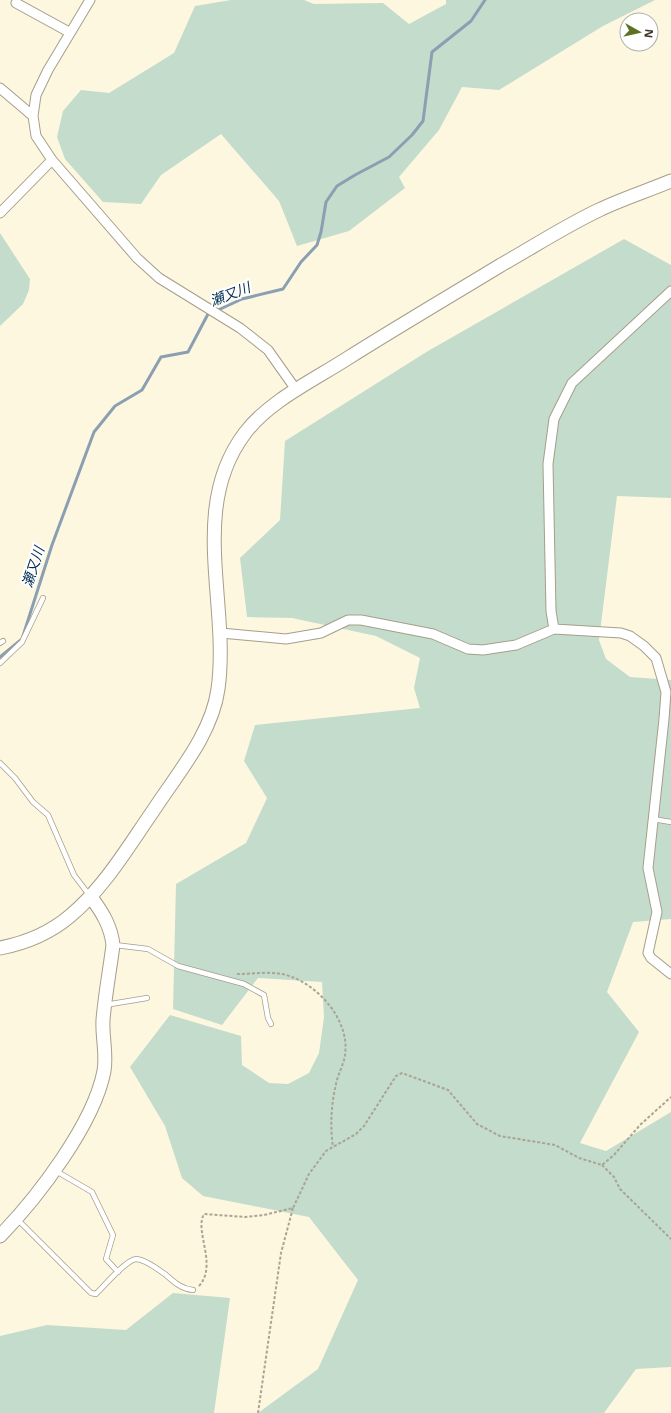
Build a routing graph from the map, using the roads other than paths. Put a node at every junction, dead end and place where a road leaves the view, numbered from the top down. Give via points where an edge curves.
1 (90, 0) edge
2 (16, 3) dead end
3 (69, 32) junction
4 (0, 88) edge
5 (33, 116) junction
6 (52, 160) junction
7 (671, 181) edge
8 (0, 214) edge
9 (671, 291) edge
10 (297, 391) junction
11 (43, 598) dead end
12 (554, 629) junction
13 (221, 633) junction
14 (0, 663) edge
15 (668, 719) edge
16 (0, 763) edge
17 (653, 819) junction
18 (671, 822) edge
19 (91, 898) junction
20 (113, 945) junction
21 (0, 948) edge
22 (671, 974) edge
23 (147, 998) dead end
24 (105, 1005) junction
25 (272, 1024) dead end
26 (54, 1170) junction
27 (17, 1219) junction
28 (0, 1236) edge
29 (118, 1272) junction
30 (193, 1290) road end

1 - 3 street
2 - 3 street
3 - 5 street via 36,95
4 - 5 street
5 - 6 street via 36,136
6 - 8 street
6 - 10 street via 137,258 159,278 240,328 268,350
7 - 10 street via 598,210 554,234
9 - 12 street via 572,383 554,419 548,464 551,611
10 - 13 street via 268,409 245,433 227,462 222,476 214,514
11 - 14 lane via 22,642
12 - 13 street via 516,645 483,650 468,649 433,634 361,620 348,620 321,633 286,639
12 - 15 street via 621,633 647,648 656,658 664,682
13 - 19 street via 218,692 207,726 160,800
15 - 17 street
16 - 19 lane via 33,802 48,815 74,875
17 - 18 lane
17 - 22 street via 648,868 657,912 648,953
19 - 20 street via 106,918
19 - 21 street via 49,931
20 - 24 street
20 - 25 lane via 148,949 178,966 217,975 253,988 264,995 268,1018
23 - 24 lane
24 - 26 street via 105,1054 102,1078 93,1106
26 - 27 street
26 - 29 lane via 92,1192 113,1235 106,1259
27 - 28 street
27 - 29 lane via 91,1293 96,1294
29 - 30 lane via 132,1260 140,1260 161,1271 185,1289

